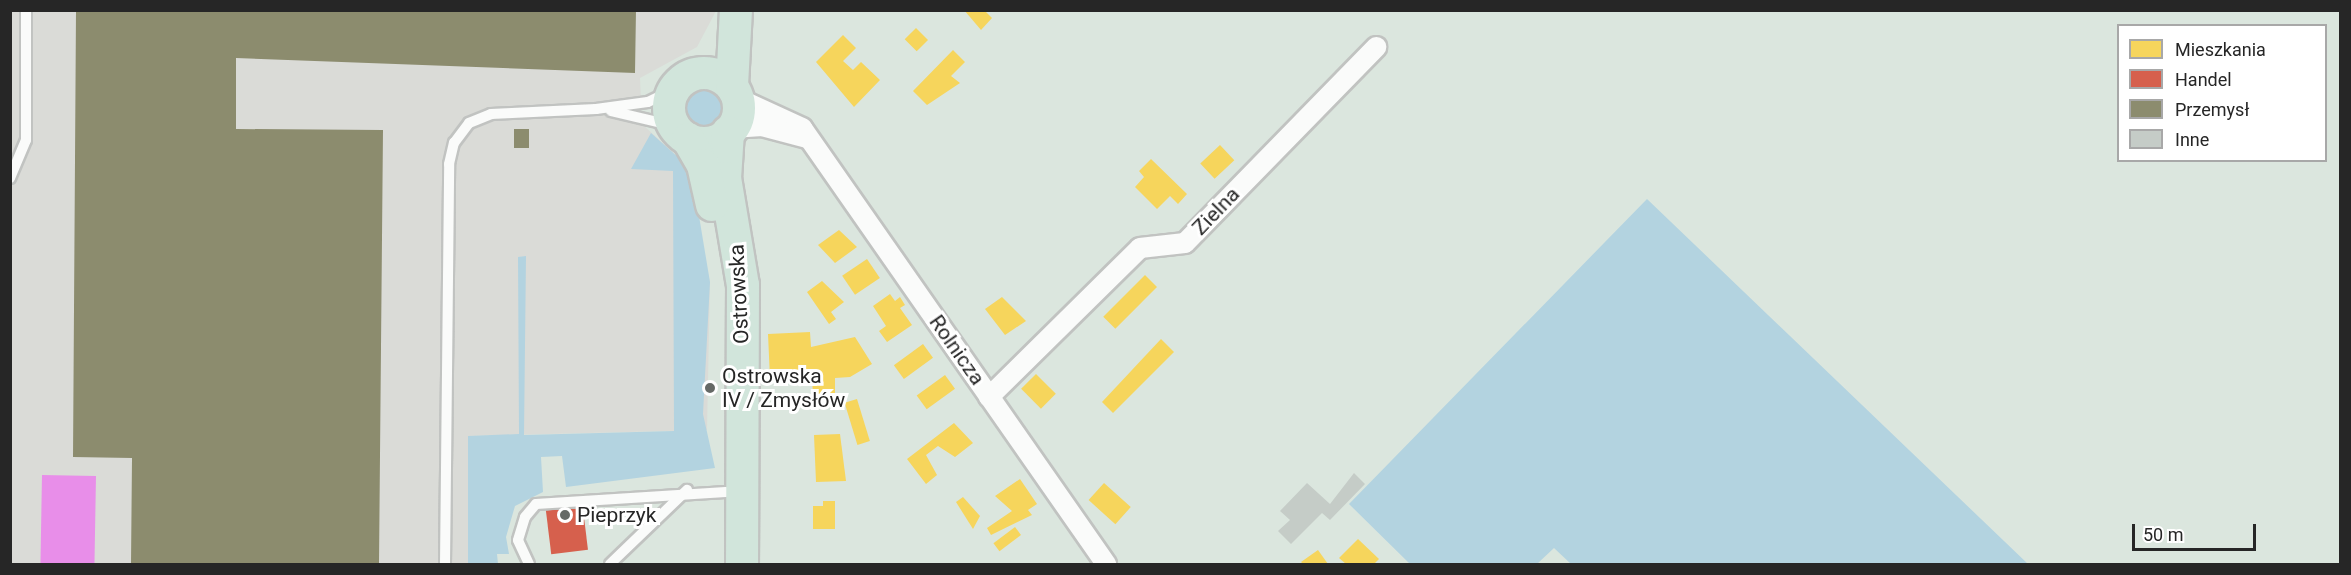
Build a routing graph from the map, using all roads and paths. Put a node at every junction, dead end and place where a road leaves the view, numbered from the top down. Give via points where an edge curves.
1 (26, 10) edge
2 (736, 11) edge
3 (1376, 47) dead end
4 (686, 82) junction
5 (596, 109) junction
6 (732, 111) junction
7 (681, 132) junction
8 (807, 138) junction
9 (10, 178) edge
10 (989, 397) junction
11 (687, 490) junction
12 (726, 492) junction
13 (445, 564) edge
14 (529, 564) edge
15 (610, 564) edge
16 (725, 564) edge
17 (742, 564) edge
18 (1106, 564) edge

1 - 9 lane via 26,140
2 - 4 main road, Ostrowska
2 - 6 main road, Ostrowska
3 - 10 street, Zielna via 1185,243 1140,248
4 - 5 lane via 648,102
4 - 6 main road via 717,75
4 - 7 main road via 669,108
5 - 7 lane
5 - 13 lane via 491,114 469,123 454,143 449,164
6 - 7 main road via 712,141
6 - 8 street via 762,126
6 - 8 street, Rolnicza via 791,118
6 - 17 main road, Ostrowska via 725,178 743,285
7 - 12 main road, Ostrowska via 703,165 725,276
8 - 10 street, Rolnicza
10 - 18 street, Rolnicza
11 - 12 lane
11 - 14 lane via 536,504 525,517 518,540
11 - 15 lane
12 - 16 main road, Ostrowska

